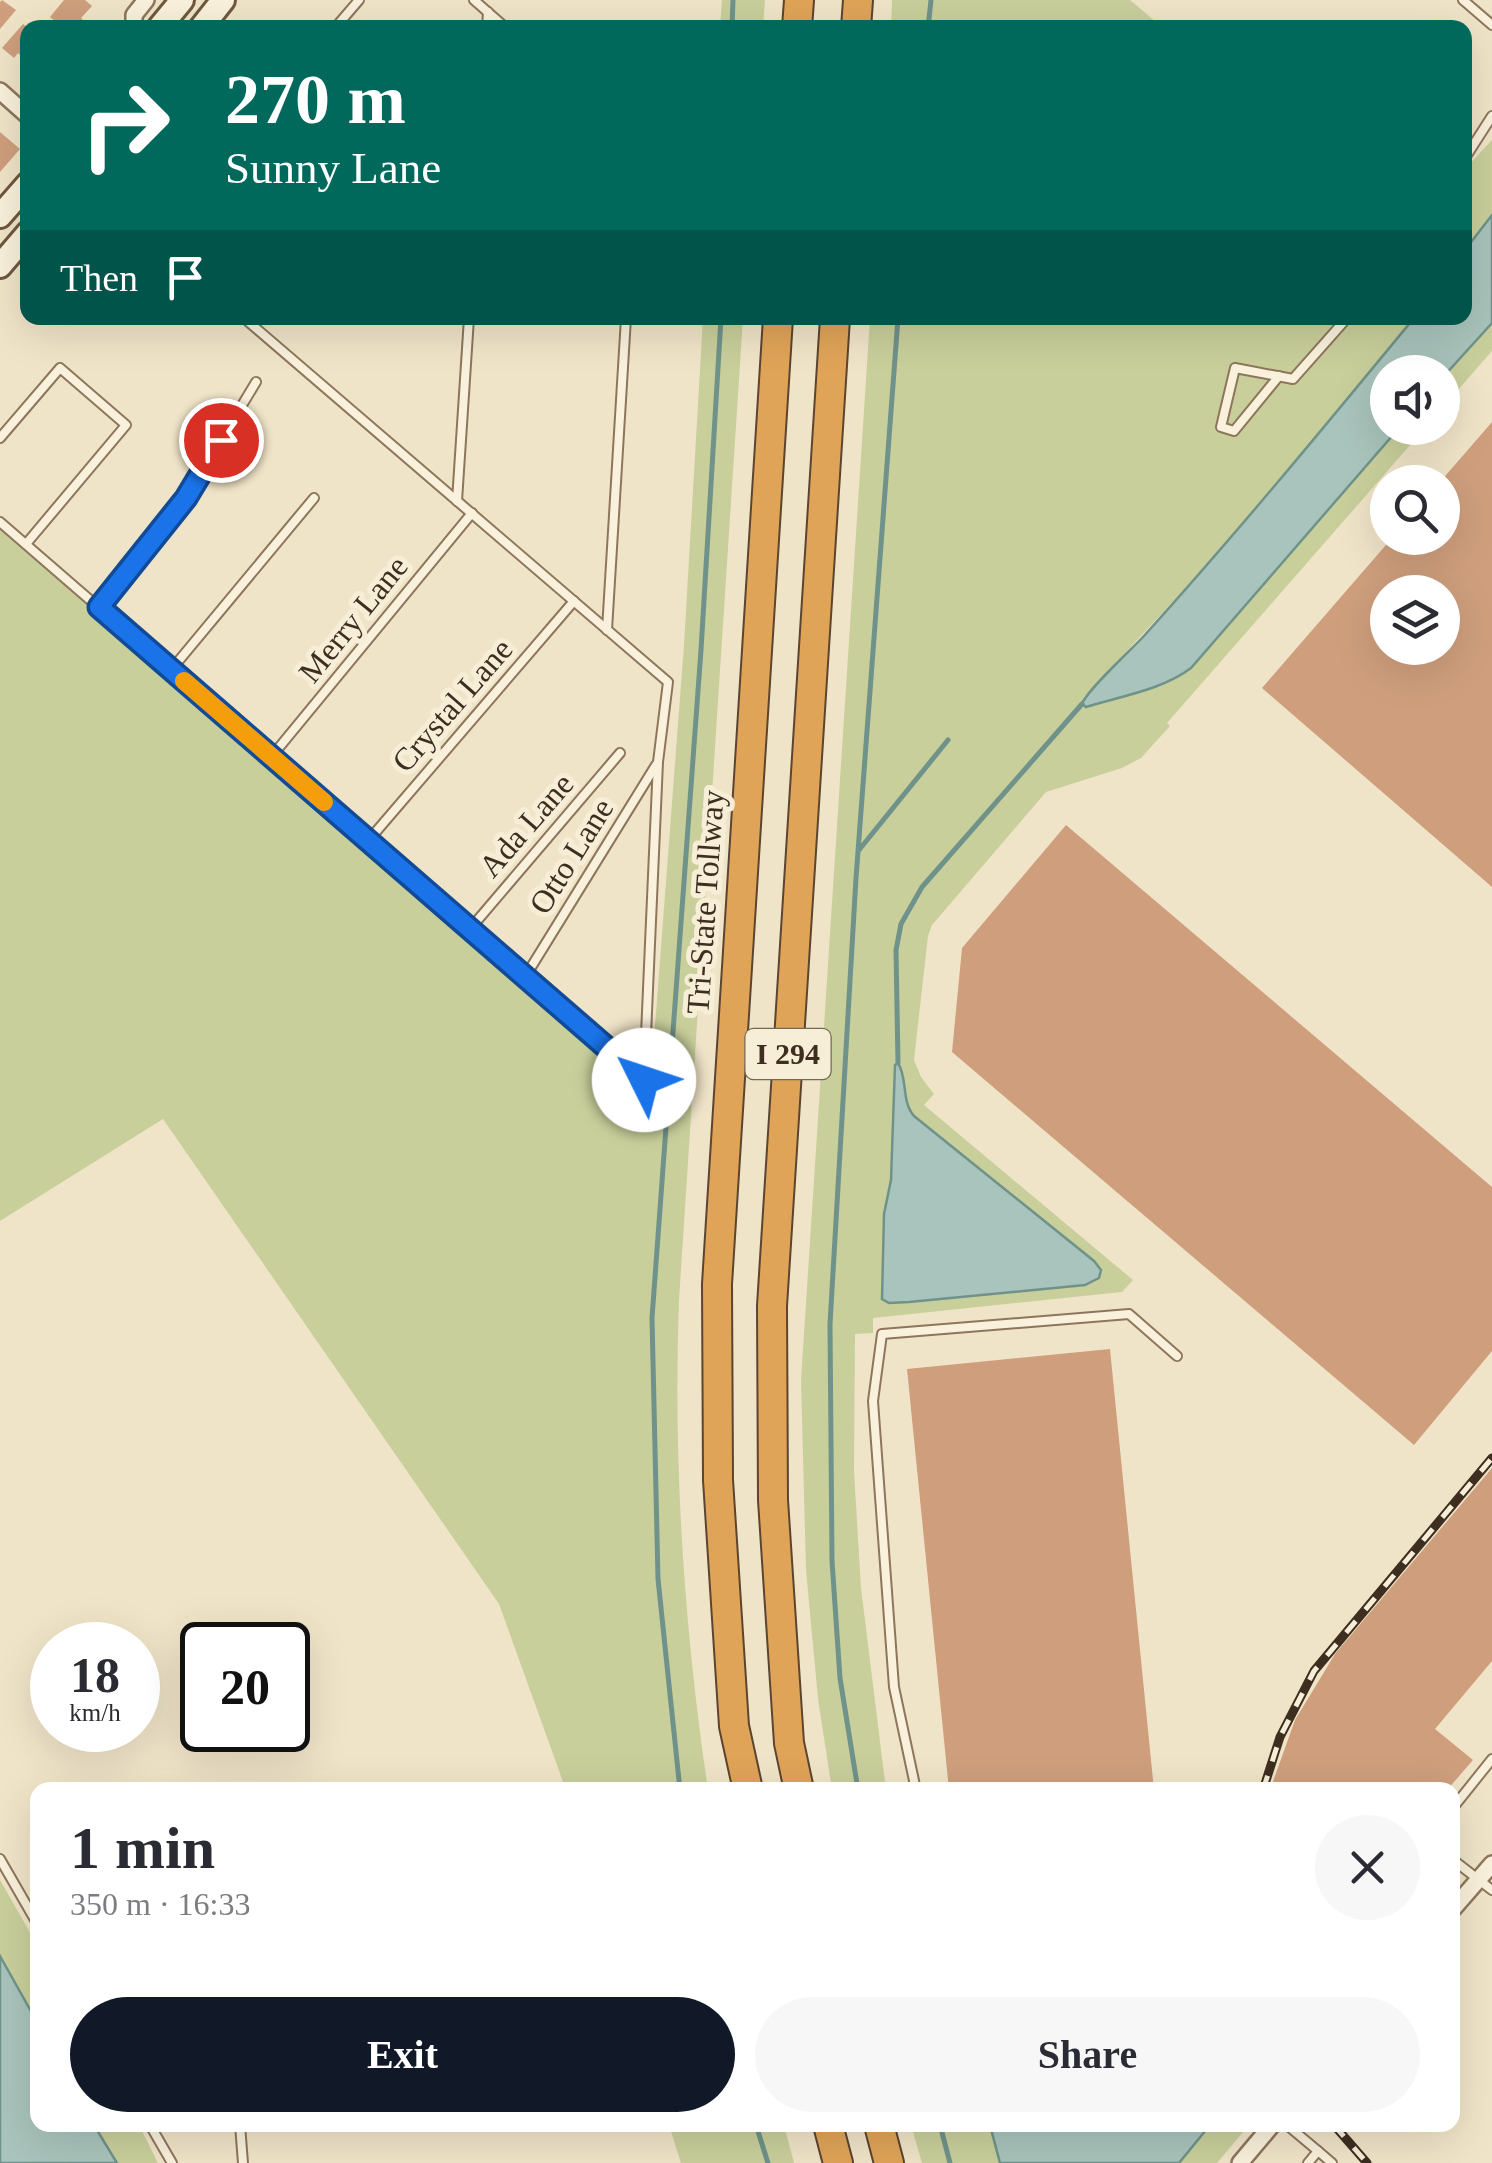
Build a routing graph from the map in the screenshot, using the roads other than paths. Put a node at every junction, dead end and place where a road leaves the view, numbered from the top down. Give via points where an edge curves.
1 (182, 0) edge
2 (224, 0) edge
3 (359, 0) edge
4 (474, 0) edge
5 (1464, 0) edge
6 (488, 12) junction
7 (166, 20) edge
8 (208, 20) edge
9 (343, 20) edge
10 (488, 20) edge
11 (497, 20) edge
12 (1492, 25) edge
13 (0, 91) edge
14 (20, 109) edge
15 (1492, 116) edge
16 (1472, 147) edge
17 (20, 242) edge
18 (0, 266) edge
19 (252, 325) edge
20 (469, 325) edge
21 (626, 325) edge
22 (778, 325) edge
23 (835, 325) edge
24 (1340, 325) edge
25 (1279, 376) junction
26 (256, 382) dead end
27 (0, 438) edge
28 (314, 498) dead end
29 (457, 501) junction
30 (472, 514) junction
31 (0, 522) edge
32 (26, 544) junction
33 (574, 601) junction
34 (99, 607) junction
35 (607, 630) junction
36 (170, 670) junction
37 (620, 754) dead end
38 (272, 756) junction
39 (658, 762) junction
40 (368, 841) junction
41 (470, 929) junction
42 (526, 977) junction
43 (1177, 1356) dead end
44 (1492, 1759) edge
45 (746, 1782) edge
46 (797, 1782) edge
47 (914, 1782) edge
48 (1460, 1799) edge
49 (0, 1858) edge
50 (1492, 1864) edge
51 (1460, 1865) edge
52 (1486, 1885) edge
53 (30, 1904) edge
54 (1460, 1904) edge
55 (26, 1906) junction
56 (30, 1912) edge
57 (154, 2132) edge
58 (241, 2132) edge
59 (830, 2132) edge
60 (880, 2132) edge
61 (1266, 2132) edge
62 (1295, 2132) edge
63 (1318, 2151) junction
64 (172, 2163) edge
65 (244, 2163) edge
66 (838, 2163) edge
67 (889, 2163) edge
68 (1240, 2163) edge
69 (1308, 2163) edge
70 (1332, 2163) edge

1 - 7 main road
2 - 8 main road
3 - 9 lane
4 - 6 lane
5 - 12 lane
6 - 10 lane
6 - 11 lane
13 - 14 street
15 - 16 lane
17 - 18 main road
19 - 29 lane
20 - 29 lane
21 - 35 lane
22 - 45 highway, Tri-State Tollway / I 294 via 717,1284 718,1480 734,1726
23 - 46 highway, I 294 via 772,1306 773,1500
24 - 25 lane via 1293,379
25 - 25 lane via 1235,368 1221,427 1234,431
26 - 34 lane via 186,498
27 - 32 lane via 60,368 126,424
28 - 36 lane
29 - 30 lane
30 - 33 lane
30 - 38 lane, Merry Lane
31 - 32 lane
32 - 34 lane
33 - 35 lane
33 - 40 lane, Crystal Lane
34 - 36 lane
35 - 39 lane via 668,682
36 - 38 lane
37 - 41 lane, Ada Lane
38 - 40 lane
39 - 42 lane, Otto Lane
39 - 42 lane via 644,1080
40 - 41 lane
41 - 42 lane
43 - 47 lane via 1129,1314 882,1334 873,1402 894,1687
44 - 48 lane
49 - 55 lane
50 - 52 street
51 - 52 lane
52 - 54 street
53 - 55 lane
55 - 56 lane
57 - 64 lane
58 - 65 lane
59 - 66 highway
60 - 67 highway
61 - 68 street
62 - 63 lane
63 - 69 lane
63 - 70 lane

